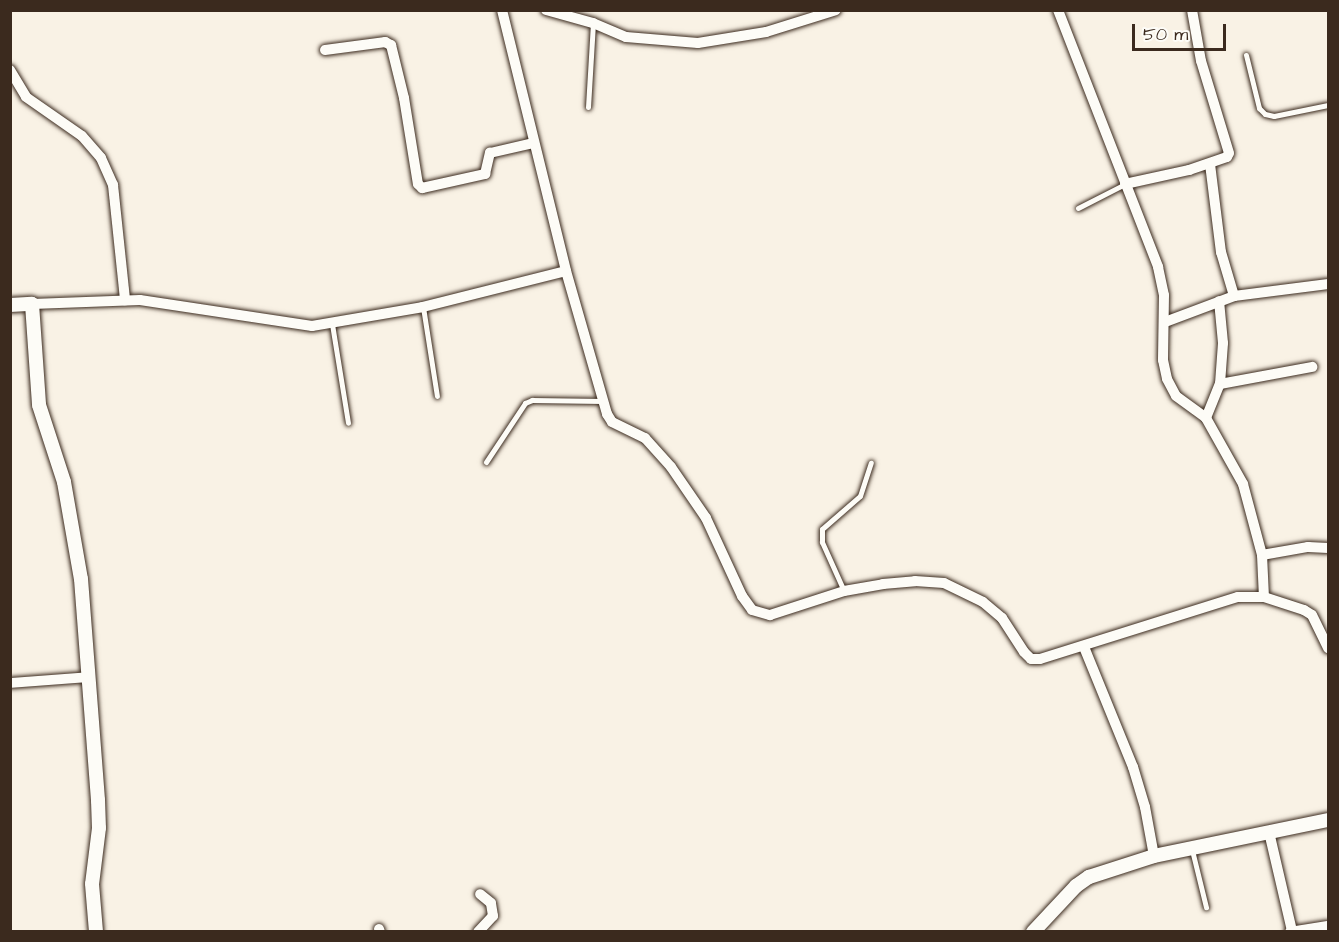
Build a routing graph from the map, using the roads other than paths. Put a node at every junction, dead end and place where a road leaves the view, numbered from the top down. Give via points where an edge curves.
1 (502, 10) edge
2 (546, 10) edge
3 (836, 10) edge
4 (1058, 10) edge
5 (1192, 10) edge
6 (593, 23) junction
7 (325, 50) dead end
8 (1246, 55) dead end
9 (10, 70) edge
10 (1329, 105) edge
11 (588, 107) dead end
12 (533, 143) junction
13 (1210, 164) junction
14 (1125, 184) junction
15 (1078, 208) dead end
16 (566, 271) junction
17 (1329, 284) edge
18 (1234, 296) junction
19 (125, 300) junction
20 (1219, 301) junction
21 (32, 304) junction
22 (10, 305) edge
23 (423, 307) junction
24 (1165, 322) junction
25 (332, 324) junction
26 (1312, 367) dead end
27 (1220, 384) junction
28 (437, 396) dead end
29 (603, 401) junction
30 (1206, 418) junction
31 (348, 423) dead end
32 (486, 462) dead end
33 (871, 463) dead end
34 (1329, 548) edge
35 (1262, 555) junction
36 (844, 591) junction
37 (1264, 597) junction
38 (1325, 632) edge
39 (1084, 647) junction
40 (1329, 648) edge
41 (90, 678) junction
42 (10, 683) edge
43 (1329, 820) edge
44 (1269, 832) junction
45 (1192, 848) junction
46 (1154, 856) junction
47 (480, 894) dead end
48 (1206, 907) dead end
49 (1329, 926) edge
50 (1291, 931) edge
51 (96, 932) edge
52 (478, 932) edge
53 (1033, 932) edge

1 - 12 street
2 - 6 street
3 - 6 street via 766,32 698,43 626,37
4 - 14 street
5 - 13 street via 1202,61 1229,153 1227,158
6 - 11 lane
7 - 12 street via 386,42 391,45 418,184 422,188 485,174 490,153
8 - 10 lane via 1259,108 1265,114 1274,116
9 - 19 street via 26,97 82,136 101,158 113,185
12 - 16 street
13 - 14 street
13 - 18 street via 1221,252
14 - 15 lane
14 - 24 street via 1158,267
16 - 23 street
16 - 29 street
17 - 18 street
18 - 20 street
19 - 21 street
19 - 25 street via 243,314 291,324
20 - 24 street
20 - 27 street via 1223,343
21 - 22 street
21 - 41 street via 39,405 64,482 81,579
23 - 25 street
23 - 28 lane
24 - 30 street via 1163,360 1167,379 1176,396
25 - 31 lane
26 - 27 street
27 - 30 street
29 - 32 lane via 525,403
29 - 36 street via 612,422 645,438 671,467 706,518 752,610 770,615
30 - 35 street via 1243,484
33 - 36 lane via 860,496 822,529 822,542
34 - 35 street via 1308,547
35 - 37 street
36 - 39 street via 915,581 944,583 983,602 1002,618 1031,659
37 - 38 street via 1304,610
37 - 39 street via 1238,597
38 - 40 street
39 - 46 street via 1133,767
41 - 42 street
41 - 51 street via 99,828 92,884
43 - 44 street
44 - 45 street
44 - 50 street
45 - 46 street
45 - 48 lane
46 - 53 street via 1089,877
47 - 52 street via 491,903 493,916
49 - 50 street

